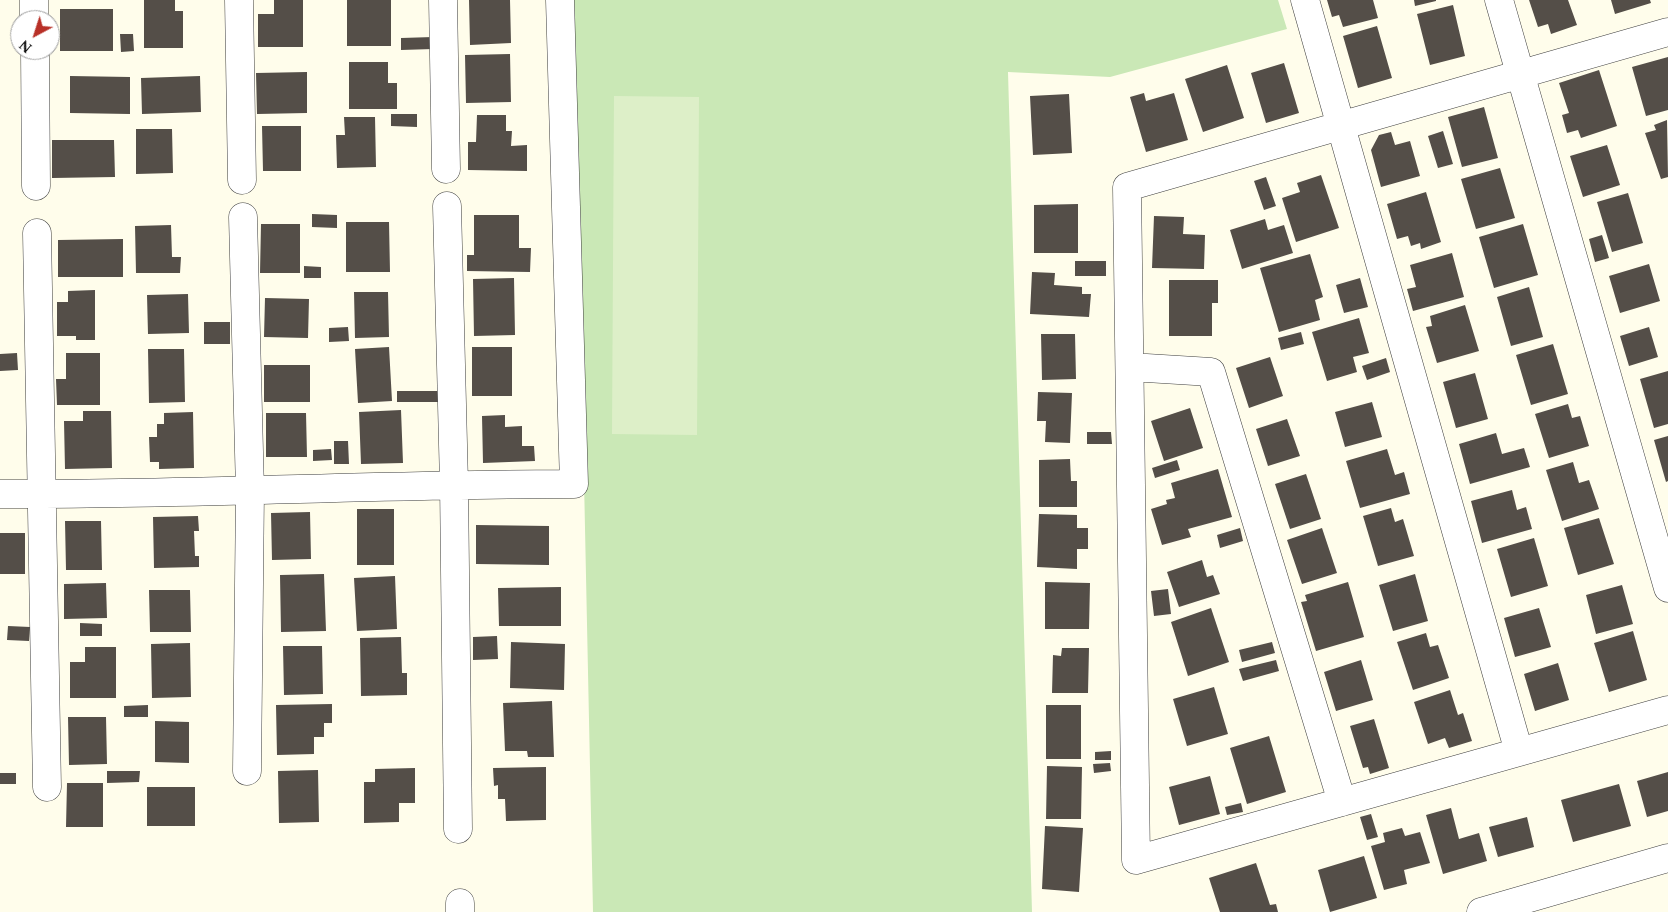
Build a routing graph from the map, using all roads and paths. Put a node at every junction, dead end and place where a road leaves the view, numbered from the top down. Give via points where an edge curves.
1 (239, 0) edge
2 (443, 0) edge
3 (560, 0) edge
4 (1305, 0) edge
5 (1499, 0) edge
6 (1668, 32) edge
7 (34, 60) edge
8 (1520, 75) junction
9 (1340, 126) junction
10 (446, 169) dead end
11 (242, 180) dead end
12 (36, 186) dead end
13 (447, 206) dead end
14 (243, 217) dead end
15 (37, 233) dead end
16 (1130, 367) junction
17 (454, 484) junction
18 (250, 491) junction
19 (0, 494) edge
20 (41, 495) junction
21 (1668, 588) edge
22 (1668, 710) edge
23 (1519, 752) junction
24 (248, 772) dead end
25 (47, 788) dead end
26 (1342, 802) junction
27 (458, 829) dead end
28 (1668, 858) edge
29 (1480, 912) edge

1 - 11 street
2 - 10 street
3 - 17 street via 574,484
4 - 9 street
5 - 8 street
6 - 8 street
7 - 12 street
8 - 9 street
8 - 21 street
9 - 16 street via 1128,187
9 - 23 street
13 - 17 street
14 - 18 street
15 - 20 street
16 - 26 street via 1211,372
16 - 26 street via 1136,860
17 - 18 street
17 - 27 street
18 - 20 street
18 - 24 street
19 - 20 street
20 - 25 street
22 - 23 street
23 - 26 street
28 - 29 street

